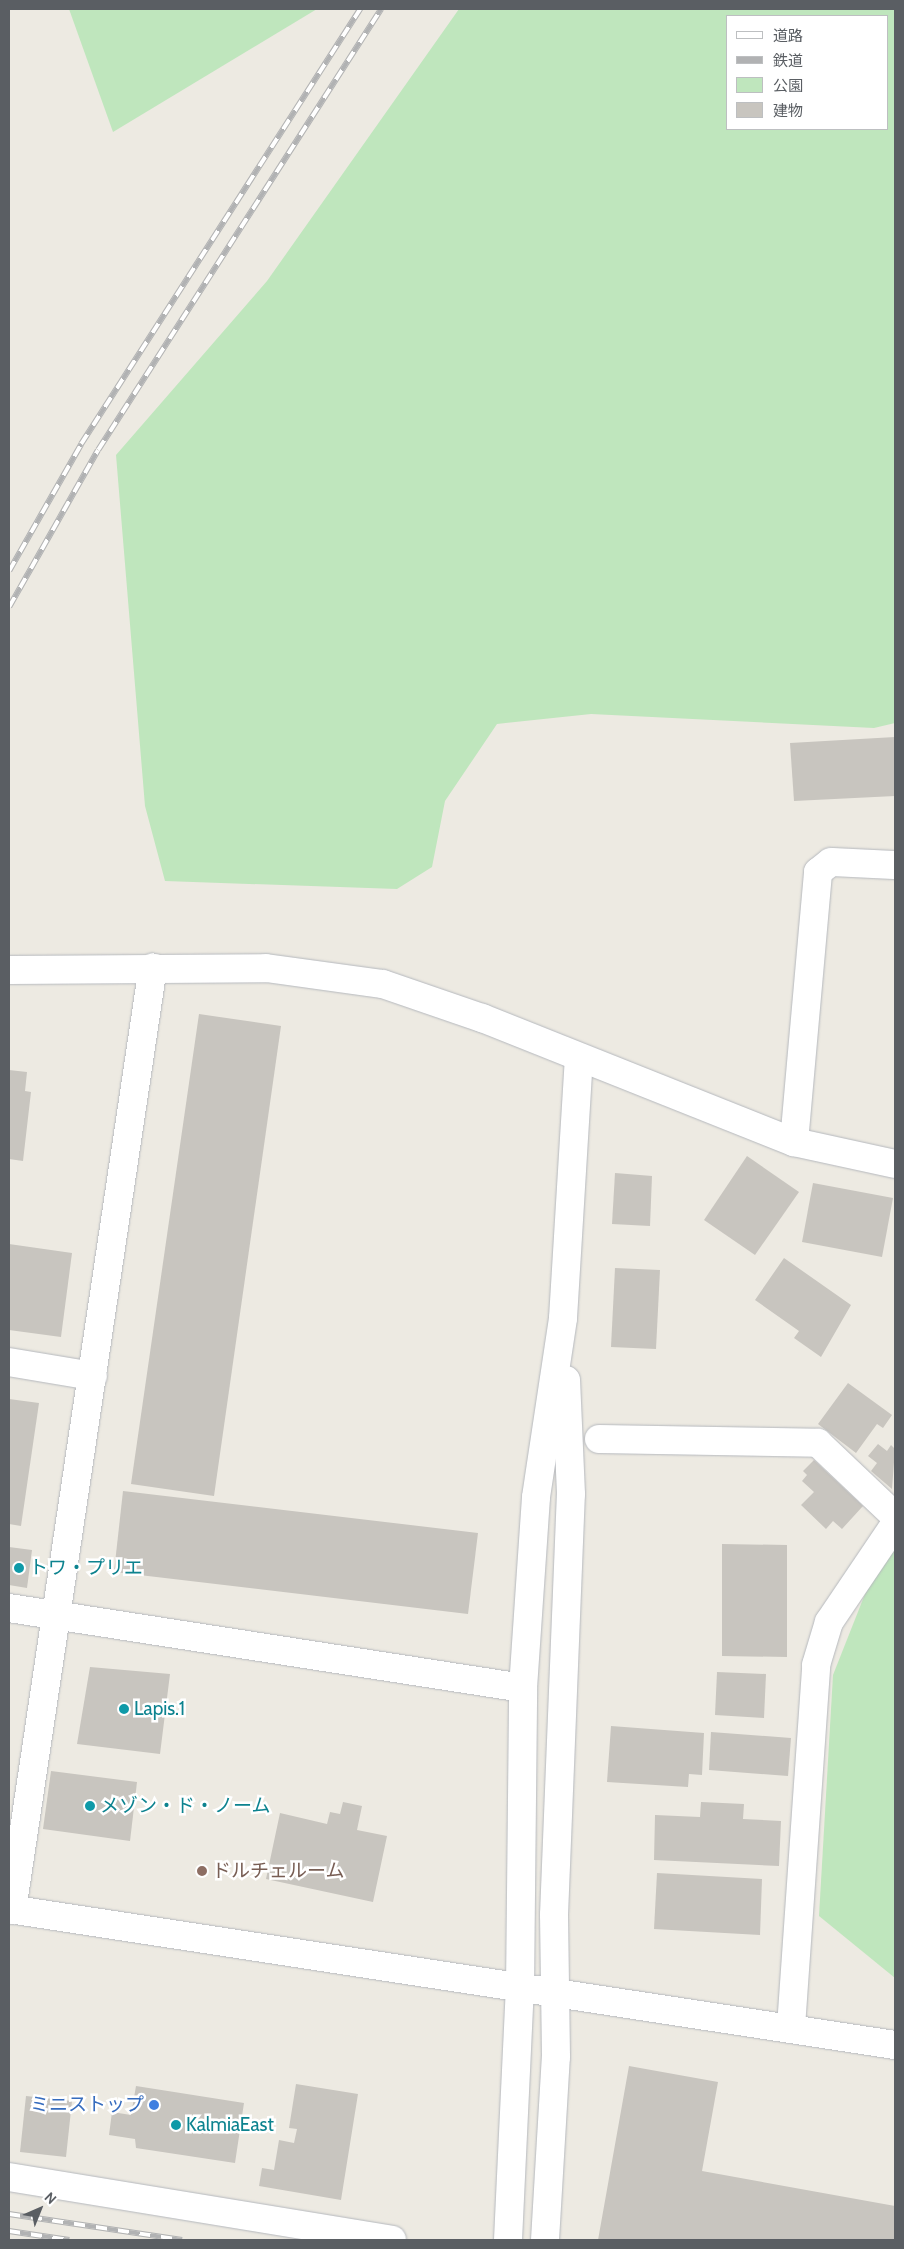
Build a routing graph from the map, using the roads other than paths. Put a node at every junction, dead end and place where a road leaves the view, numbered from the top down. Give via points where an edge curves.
1 (895, 865) edge
2 (153, 967) junction
3 (9, 970) edge
4 (579, 1058) junction
5 (794, 1142) junction
6 (895, 1164) edge
7 (563, 1318) junction
8 (9, 1362) edge
9 (93, 1376) junction
10 (599, 1439) dead end
11 (895, 1516) edge
12 (895, 1524) edge
13 (9, 1608) edge
14 (58, 1615) junction
15 (523, 1688) junction
16 (10, 1909) edge
17 (520, 1989) junction
18 (558, 1995) junction
19 (791, 2027) junction
20 (895, 2045) edge
21 (9, 2177) edge
22 (392, 2240) edge
23 (508, 2240) edge
24 (545, 2240) edge

1 - 5 street via 831,862 818,872
2 - 3 street
2 - 4 street via 266,968 383,984
2 - 9 street
4 - 5 street
4 - 7 street
5 - 6 street
7 - 15 street via 536,1496
7 - 18 street via 571,1494 554,1915
8 - 9 street
9 - 14 street
10 - 11 street via 818,1443
12 - 19 street via 829,1622 816,1665
13 - 14 street
14 - 15 street
14 - 16 street
15 - 17 street
16 - 17 street
17 - 18 street
17 - 23 street
18 - 19 street
18 - 24 street
19 - 20 street
21 - 22 street

